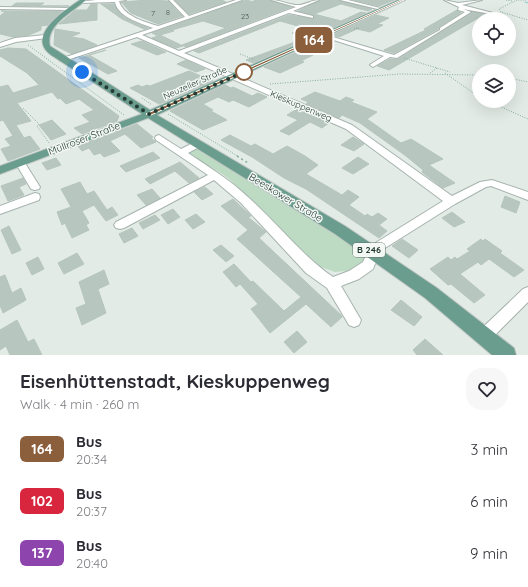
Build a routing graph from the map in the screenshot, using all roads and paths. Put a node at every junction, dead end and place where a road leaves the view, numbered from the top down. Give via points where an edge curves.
1 (108, 0) edge
2 (117, 0) edge
3 (124, 0) edge
4 (171, 0) edge
5 (240, 0) edge
6 (274, 0) edge
7 (317, 0) edge
8 (342, 0) edge
9 (399, 0) edge
10 (446, 0) edge
11 (480, 0) edge
12 (506, 0) edge
13 (517, 0) edge
14 (528, 0) edge
15 (81, 1) edge
16 (468, 1) edge
17 (511, 1) edge
18 (460, 5) junction
19 (299, 6) junction
20 (0, 8) edge
21 (71, 9) junction
22 (382, 9) junction
23 (475, 9) junction
24 (287, 11) junction
25 (469, 12) junction
26 (492, 12) dead end
27 (311, 16) dead end
28 (188, 17) junction
29 (528, 20) edge
30 (158, 28) junction
31 (138, 35) junction
32 (0, 36) edge
33 (324, 36) junction
34 (45, 37) junction
35 (15, 40) junction
36 (0, 45) edge
37 (178, 53) junction
38 (240, 54) dead end
39 (393, 56) junction
40 (62, 60) junction
41 (264, 63) junction
42 (373, 66) dead end
43 (437, 68) junction
44 (429, 73) junction
45 (445, 73) junction
46 (452, 73) junction
47 (472, 74) edge
48 (234, 77) junction
49 (516, 79) edge
50 (528, 82) edge
51 (253, 85) junction
52 (472, 92) edge
53 (142, 98) dead end
54 (23, 108) dead end
55 (504, 108) edge
56 (160, 110) junction
57 (149, 114) junction
58 (528, 119) edge
59 (130, 120) junction
60 (159, 138) dead end
61 (48, 141) dead end
62 (214, 141) dead end
63 (198, 144) junction
64 (180, 153) junction
65 (20, 162) junction
66 (0, 170) edge
67 (215, 175) junction
68 (528, 196) edge
69 (454, 199) junction
70 (0, 210) edge
71 (120, 225) dead end
72 (373, 253) junction
73 (332, 284) junction
74 (526, 299) edge
75 (354, 320) dead end
76 (484, 336) junction
77 (507, 355) edge

1 - 2 street
1 - 15 street
2 - 3 street
2 - 30 street via 117,6 122,11
4 - 28 street
5 - 28 street
6 - 19 street
7 - 19 street
8 - 22 street
9 - 22 main road, Neuzeller Straße
10 - 18 street
11 - 16 street
12 - 17 path
13 - 14 path
13 - 17 path
15 - 21 main road
16 - 18 street
17 - 29 path via 499,9 501,12
18 - 23 street
18 - 25 street via 460,9
19 - 24 street
20 - 21 street
21 - 34 main road via 52,26
22 - 33 main road, Neuzeller Straße
23 - 25 street
23 - 26 street
24 - 27 street
24 - 37 street
25 - 39 street
28 - 30 street
30 - 31 street
31 - 37 street, Kieskuppenweg
31 - 40 street
32 - 35 street
33 - 39 street
33 - 41 main road, Neuzeller Straße
34 - 35 street
34 - 40 main road, Beeskower Straße / B 246 via 47,47
35 - 36 street
35 - 59 path via 30,46
37 - 48 street, Kieskuppenweg
38 - 41 path
39 - 42 street
39 - 43 path
40 - 57 main road, Beeskower Straße / B 246
41 - 48 main road, Neuzeller Straße
43 - 44 path
43 - 46 path
44 - 45 path
44 - 51 path
45 - 46 path
45 - 52 path
46 - 47 path
48 - 51 street, Kieskuppenweg
48 - 56 main road, Neuzeller Straße
49 - 50 path
51 - 69 street, Kieskuppenweg via 350,127
53 - 56 path
54 - 61 path, Müllroser Straße via 39,124 37,126
55 - 58 path
56 - 57 main road, Neuzeller Straße
56 - 62 path
57 - 59 main road, Müllroser Straße
57 - 63 main road, Beeskower Straße / B 246
59 - 65 main road, Müllroser Straße
60 - 64 street
63 - 64 street
63 - 72 main road, Beeskower Straße / B 246 via 310,211
64 - 67 street
65 - 66 main road, Müllroser Straße
65 - 70 street via 35,192
67 - 71 street
67 - 73 street via 245,200 311,269
68 - 69 street via 492,183 484,184
69 - 72 street via 381,245
72 - 73 street via 368,266
72 - 76 main road, Beeskower Straße / B 246 via 431,293
73 - 75 street
74 - 76 street
76 - 77 main road, Beeskower Straße / B 246

